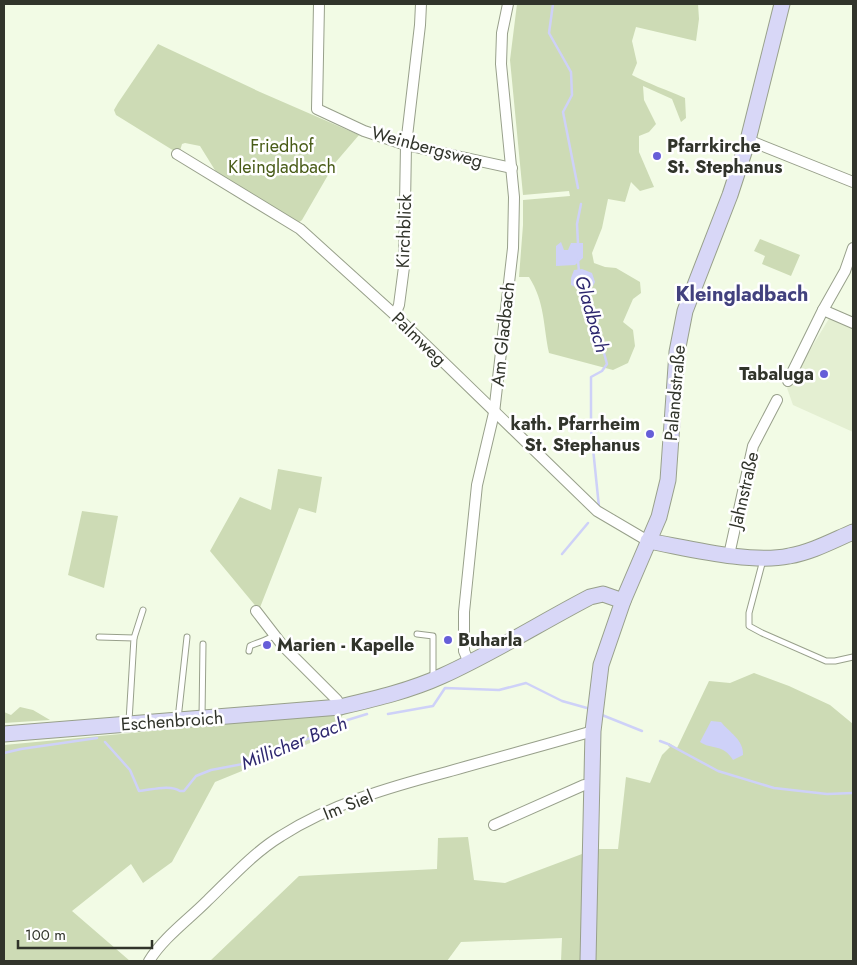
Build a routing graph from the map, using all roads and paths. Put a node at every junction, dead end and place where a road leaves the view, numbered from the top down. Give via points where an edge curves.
1 (319, 4) edge
2 (421, 4) edge
3 (508, 4) edge
4 (782, 4) edge
5 (748, 140) junction
6 (406, 145) junction
7 (177, 154) dead end
8 (512, 168) junction
9 (853, 182) edge
10 (853, 248) edge
11 (822, 310) junction
12 (395, 315) junction
13 (852, 320) edge
14 (788, 381) dead end
15 (777, 400) dead end
16 (494, 413) junction
17 (853, 532) edge
18 (648, 541) junction
19 (729, 555) junction
20 (763, 559) junction
21 (623, 602) junction
22 (143, 610) dead end
23 (256, 611) dead end
24 (417, 634) dead end
25 (274, 635) junction
26 (99, 636) dead end
27 (187, 637) dead end
28 (134, 638) junction
29 (203, 644) dead end
30 (249, 651) dead end
31 (853, 657) edge
32 (470, 663) junction
33 (433, 679) junction
34 (340, 707) junction
35 (202, 718) junction
36 (178, 719) junction
37 (129, 724) junction
38 (594, 731) junction
39 (4, 734) edge
40 (592, 785) junction
41 (494, 825) dead end
42 (149, 961) edge
43 (588, 961) edge

1 - 6 street, Weinbergsweg via 317,109 364,131
2 - 6 street, Kirchblick
3 - 8 street, Am Gladbach via 502,33 502,64
4 - 5 main road, Palandstraße
5 - 9 street
5 - 18 main road, Palandstraße via 685,311 677,352 668,480
6 - 8 street, Weinbergsweg
6 - 12 street, Kirchblick via 404,267
7 - 12 street, Palmweg via 300,229
8 - 16 street, Am Gladbach via 512,248
10 - 11 street
11 - 13 street
11 - 14 street
12 - 16 street, Palmweg
15 - 19 street, Jahnstraße via 751,454
16 - 18 street, Palmweg via 597,511
16 - 32 street, Am Gladbach via 477,485 464,612 464,651
17 - 20 main road via 809,552
18 - 19 main road
18 - 21 main road, Palandstraße
19 - 20 main road
20 - 31 lane via 748,613 750,626 826,661
21 - 32 main road, Eschenbroich via 602,594 590,598
21 - 38 main road, Palandstraße via 601,665
22 - 28 lane
23 - 25 street
24 - 33 lane via 433,636
25 - 30 lane via 250,646
25 - 34 street via 328,689
26 - 28 lane
27 - 36 lane
28 - 37 lane
29 - 35 lane
32 - 33 main road, Eschenbroich
33 - 34 main road, Eschenbroich
34 - 35 main road, Eschenbroich
35 - 36 main road, Eschenbroich
36 - 37 main road, Eschenbroich
37 - 39 main road, Eschenbroich
38 - 40 main road, Palandstraße
38 - 42 street, Im Siel via 398,786 291,829 240,869 180,926
40 - 41 street via 584,785
40 - 43 main road, Palandstraße

